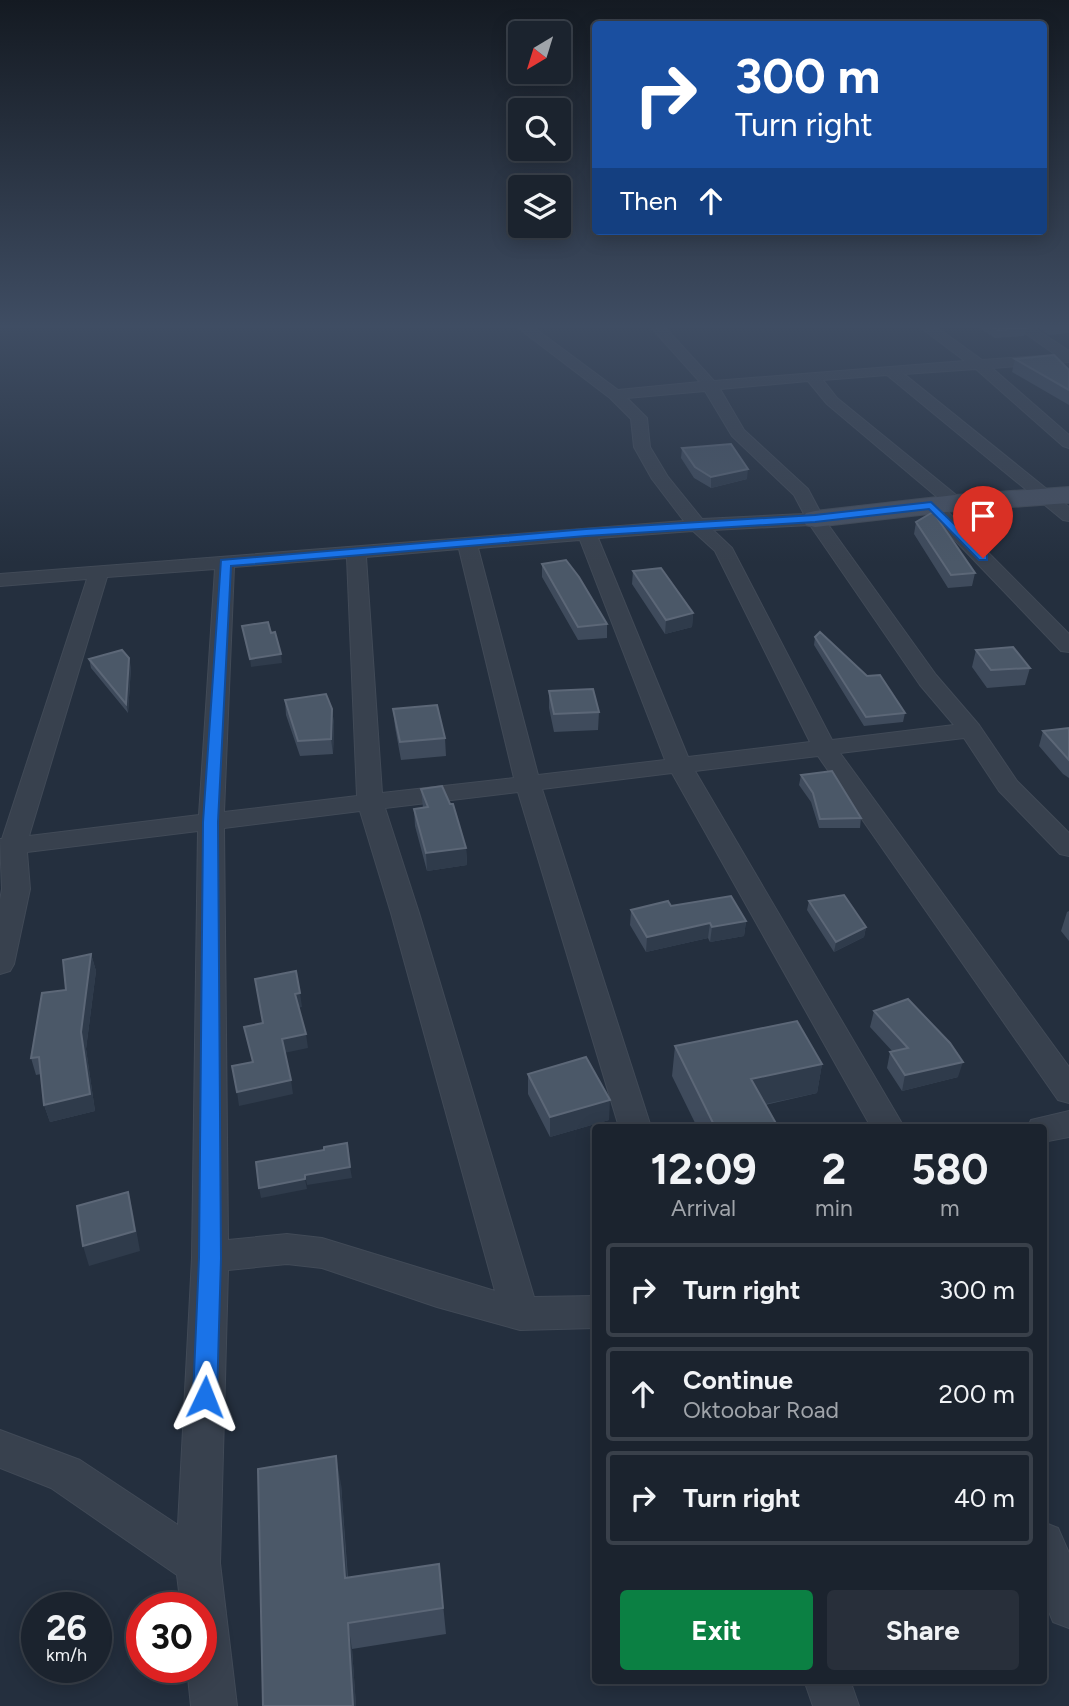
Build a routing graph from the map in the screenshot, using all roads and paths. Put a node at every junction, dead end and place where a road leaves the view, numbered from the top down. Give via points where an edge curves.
1 (624, 404) edge
2 (721, 404) edge
3 (835, 404) edge
4 (935, 404) edge
5 (1024, 404) edge
6 (1069, 443) edge
7 (1058, 496) edge
8 (943, 504) junction
9 (1069, 516) edge
10 (815, 519) junction
11 (696, 525) junction
12 (586, 532) junction
13 (467, 543) junction
14 (356, 553) junction
15 (225, 563) junction
16 (99, 572) junction
17 (0, 580) edge
18 (1069, 646) edge
19 (971, 730) junction
20 (824, 747) junction
21 (679, 764) junction
22 (528, 783) junction
23 (369, 802) junction
24 (211, 822) junction
25 (6, 846) edge
26 (1069, 848) edge
27 (0, 964) edge
28 (1069, 1091) edge
29 (634, 1124) edge
30 (886, 1124) edge
31 (1069, 1124) edge
32 (1047, 1128) edge
33 (210, 1258) junction
34 (592, 1312) edge
35 (520, 1314) junction
36 (0, 1449) edge
37 (1047, 1553) edge
38 (198, 1563) junction
39 (1069, 1606) edge
40 (828, 1684) edge
41 (214, 1706) edge
42 (836, 1706) edge

1 - 11 street via 639,418 642,447
2 - 10 street via 738,433 802,493
3 - 8 street
4 - 7 street
5 - 6 street
7 - 8 street
7 - 9 street
8 - 10 street
8 - 18 street
10 - 11 street
10 - 19 street via 928,680
11 - 12 street
11 - 20 street via 723,548
12 - 13 street
12 - 21 street
13 - 14 street
13 - 22 street
14 - 15 street
14 - 23 street
15 - 16 street
15 - 24 street
16 - 17 street
16 - 25 street
19 - 20 street
19 - 26 street via 1008,786
20 - 21 street
20 - 28 street
21 - 22 street
21 - 30 street
22 - 23 street
22 - 29 street
23 - 24 street
23 - 35 street
24 - 25 street
24 - 33 street
25 - 27 street via 16,889
31 - 32 street
33 - 35 street via 287,1249 322,1252
33 - 38 street
34 - 35 street
36 - 38 street via 65,1474
37 - 39 street
38 - 41 street
40 - 42 street

